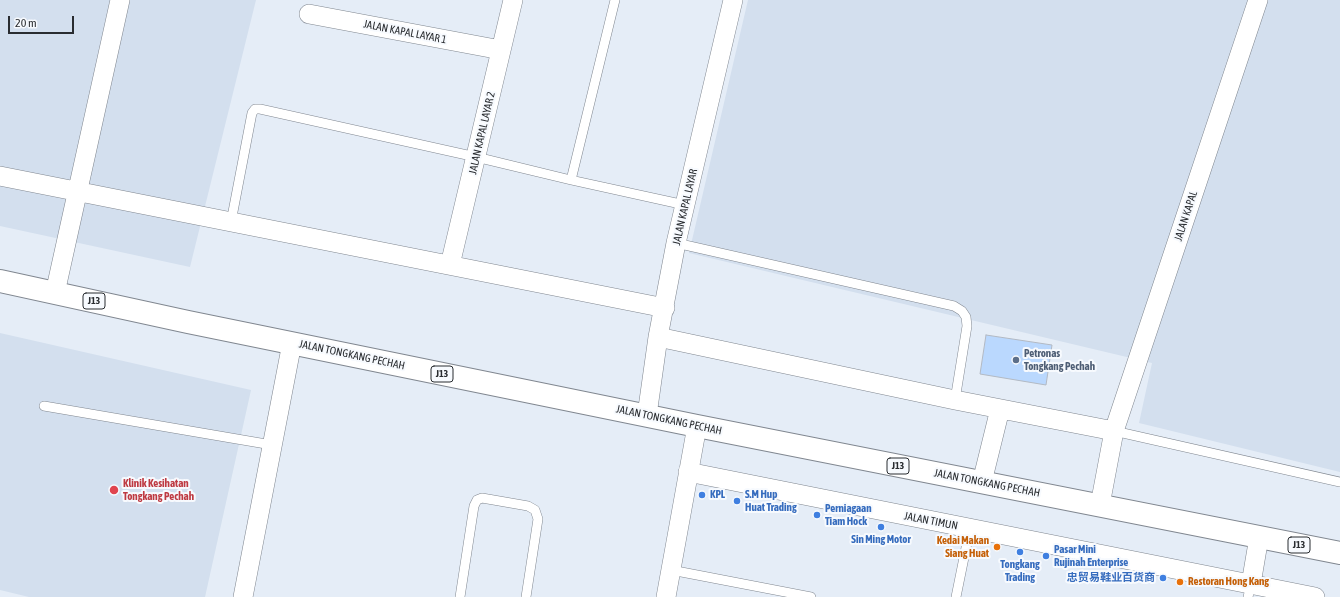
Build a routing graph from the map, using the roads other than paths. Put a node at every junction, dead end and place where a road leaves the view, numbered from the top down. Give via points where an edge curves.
1 (120, 0) edge
2 (513, 0) edge
3 (615, 0) edge
4 (733, 0) edge
5 (1258, 0) edge
6 (309, 14) dead end
7 (501, 50) junction
8 (476, 157) junction
9 (0, 176) edge
10 (571, 180) junction
11 (77, 191) junction
12 (685, 204) junction
13 (231, 222) junction
14 (676, 243) junction
15 (450, 265) junction
16 (0, 282) edge
17 (55, 293) junction
18 (664, 308) junction
19 (658, 337) junction
20 (292, 343) junction
21 (955, 400) junction
22 (44, 406) dead end
23 (1000, 409) junction
24 (647, 415) junction
25 (696, 426) junction
26 (1114, 431) junction
27 (272, 445) junction
28 (688, 472) junction
29 (982, 482) junction
30 (1340, 482) edge
31 (1100, 505) junction
32 (970, 528) junction
33 (1259, 537) junction
34 (1340, 553) edge
35 (671, 570) junction
36 (1250, 591) edge
37 (243, 597) edge
38 (460, 597) edge
39 (526, 597) edge
40 (666, 597) edge
41 (811, 597) edge
42 (956, 597) edge
43 (1315, 597) edge

1 - 11 street
2 - 7 street, JALAN KAPAL LAYAR 2
3 - 10 lane
4 - 12 street, JALAN KAPAL LAYAR
5 - 26 street, JALAN KAPAL
6 - 7 street, JALAN KAPAL LAYAR 1
7 - 8 street, JALAN KAPAL LAYAR 2
8 - 10 lane
8 - 13 lane via 255,109 252,113
8 - 15 street, JALAN KAPAL LAYAR 2
9 - 11 street
10 - 12 lane
11 - 13 street
11 - 17 street
12 - 14 street, JALAN KAPAL LAYAR
13 - 15 street
14 - 18 street, JALAN KAPAL LAYAR
14 - 21 lane via 954,306 966,317 967,326
15 - 18 street
16 - 17 main road, JALAN TONGKANG PECHAH / J13
17 - 20 main road, JALAN TONGKANG PECHAH / J13
18 - 19 street, JALAN KAPAL LAYAR
19 - 21 street
19 - 24 street, JALAN KAPAL LAYAR
20 - 24 main road, JALAN TONGKANG PECHAH / J13
20 - 27 street
21 - 23 street
22 - 27 lane
23 - 26 street
23 - 29 street
24 - 25 main road, JALAN TONGKANG PECHAH / J13
25 - 28 street
25 - 29 main road, JALAN TONGKANG PECHAH / J13
26 - 30 lane
26 - 31 street, JALAN KAPAL
27 - 37 street
28 - 32 street, JALAN TIMUN
28 - 35 street
29 - 31 main road, JALAN TONGKANG PECHAH / J13
31 - 33 main road, JALAN TONGKANG PECHAH / J13
32 - 36 street, JALAN TIMUN
32 - 42 lane
33 - 34 main road, JALAN TONGKANG PECHAH / J13
33 - 36 street
35 - 40 street
35 - 41 lane
36 - 43 street, JALAN TIMUN
38 - 39 lane via 474,506 477,500 482,498 528,506 536,510 538,519

